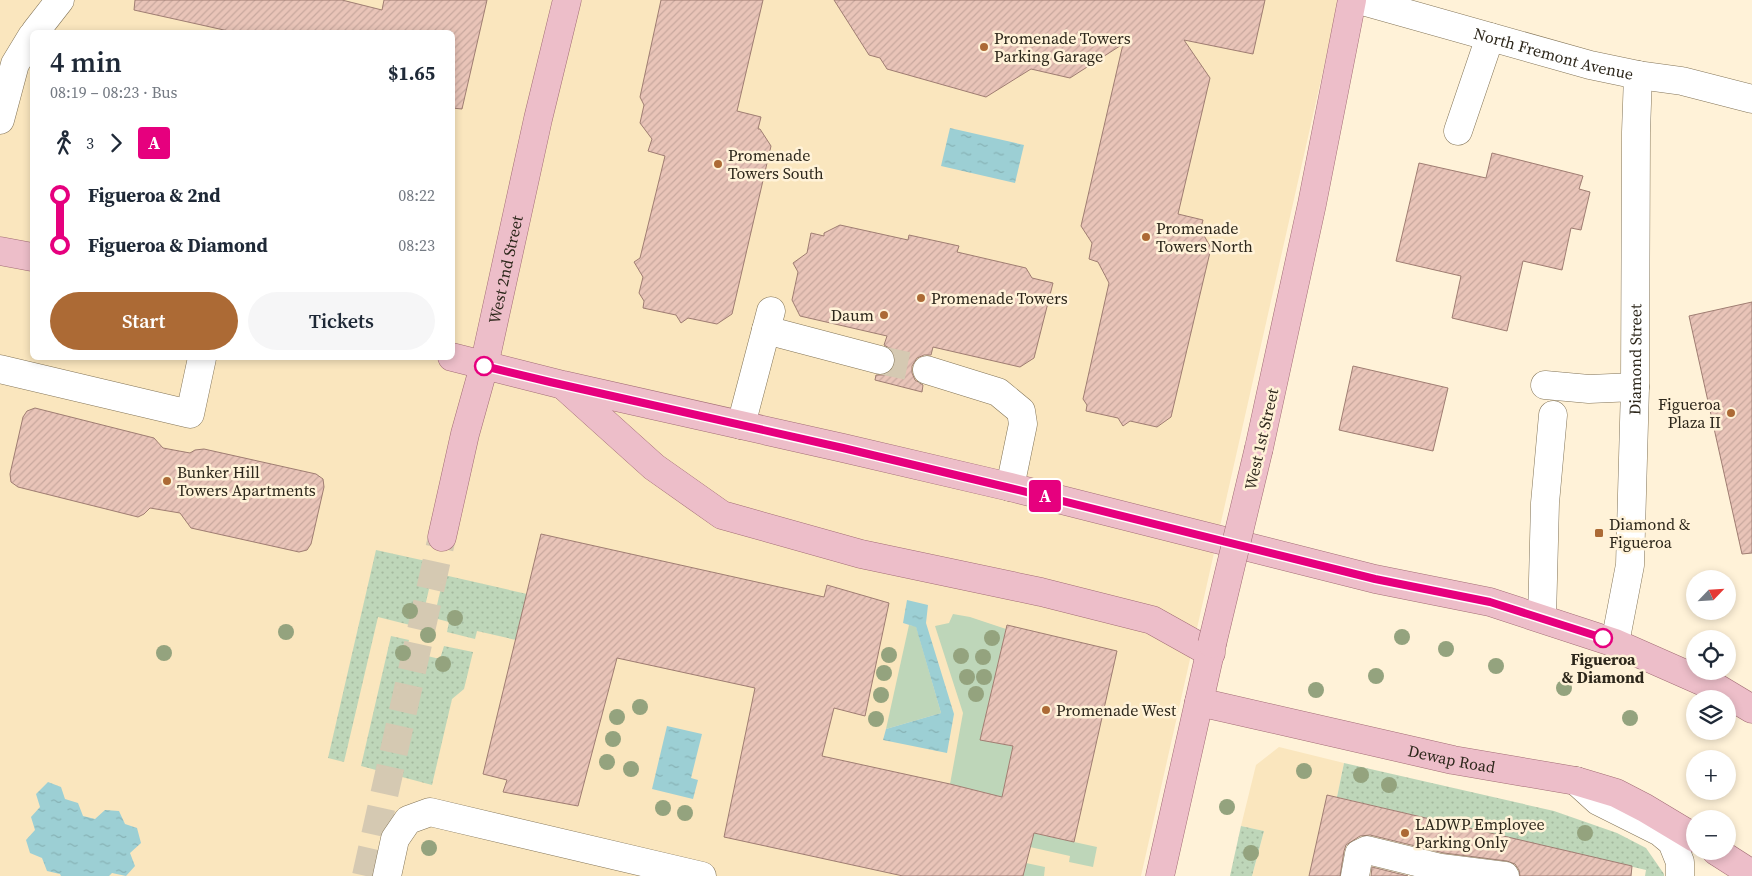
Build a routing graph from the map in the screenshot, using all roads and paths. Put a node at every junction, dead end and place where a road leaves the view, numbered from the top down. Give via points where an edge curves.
1 (60, 0) edge
2 (567, 0) edge
3 (1352, 0) edge
4 (1359, 0) edge
5 (37, 30) edge
6 (1490, 37) junction
7 (30, 39) edge
8 (1638, 75) junction
9 (1752, 99) edge
10 (0, 120) edge
11 (1458, 132) dead end
12 (0, 251) edge
13 (30, 257) edge
14 (455, 358) edge
15 (202, 360) edge
16 (880, 360) tunnel mouth
17 (484, 366) junction
18 (0, 369) edge
19 (927, 370) tunnel mouth
20 (563, 385) junction
21 (1544, 385) dead end
22 (1635, 386) junction
23 (1553, 415) dead end
24 (741, 425) junction
25 (1010, 488) junction
26 (442, 537) tunnel mouth
27 (1542, 618) junction
28 (1615, 642) junction
29 (1211, 648) junction
30 (1199, 702) junction
31 (1752, 709) edge
32 (1576, 782) junction
33 (1686, 833) edge
34 (1730, 860) edge
35 (674, 873) edge
36 (1752, 874) edge
37 (387, 876) edge
38 (702, 876) edge
39 (1160, 876) edge
40 (1354, 876) edge
41 (1504, 876) edge
42 (1680, 876) edge

1 - 5 street
2 - 17 main road, West 2nd Street
3 - 29 main road, West 1st Street, bridge via 1259,448
4 - 6 street, North Fremont Avenue
6 - 8 street, North Fremont Avenue
6 - 11 street
7 - 10 street via 15,64
8 - 9 street, North Fremont Avenue
8 - 22 street, Diamond Street
12 - 13 main road
14 - 17 main road
15 - 18 street via 190,414
16 - 24 street via 768,320
17 - 20 main road
17 - 26 main road, West 2nd Street
19 - 25 street via 998,392 1021,411 1023,424
20 - 24 main road
20 - 29 main road via 654,467 722,515 860,554 1042,592 1152,620
21 - 22 street via 1589,389
22 - 28 street, Diamond Street via 1630,565
23 - 27 street via 1545,504
24 - 25 main road
25 - 27 main road via 1354,574 1490,602
27 - 28 main road
28 - 31 main road via 1717,688
29 - 30 main road, West 1st Street
30 - 32 main road, Dewap Road via 1454,760
30 - 39 main road, West 1st Street
32 - 33 main road, Dewap Road via 1616,793
32 - 42 street via 1598,801 1660,832 1672,842 1680,862
34 - 36 main road
35 - 37 street via 430,812 408,820 395,839
35 - 38 street
40 - 41 street via 1360,854 1367,850 1441,868

